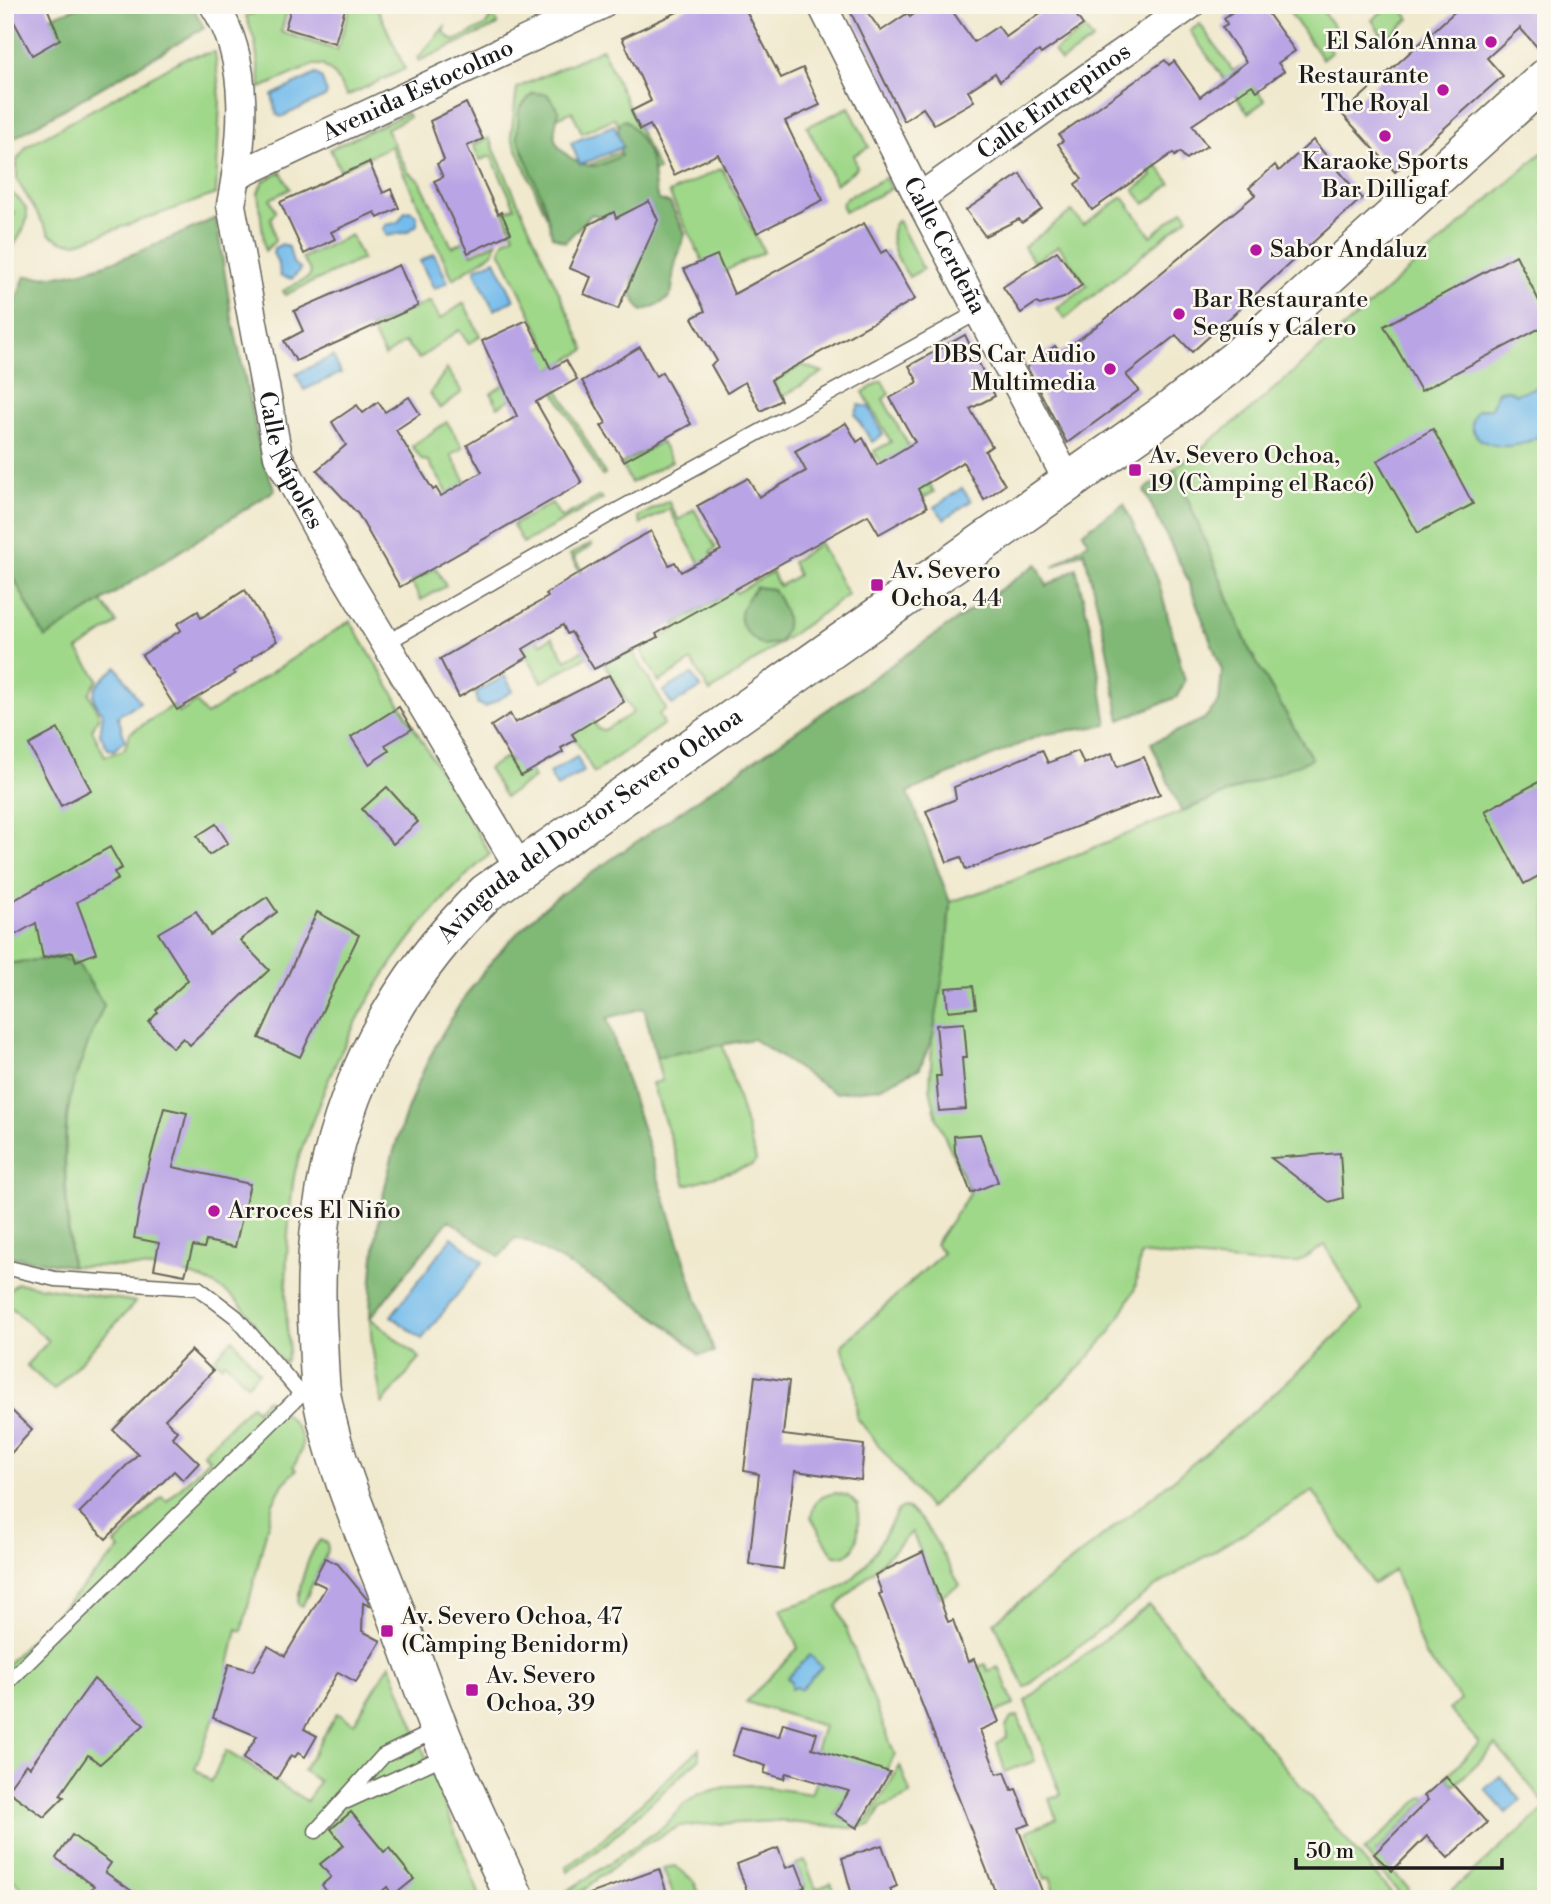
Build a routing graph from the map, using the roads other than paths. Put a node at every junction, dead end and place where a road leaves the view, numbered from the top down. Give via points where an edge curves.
1 (214, 5) edge
2 (601, 5) edge
3 (822, 5) edge
4 (1190, 5) edge
5 (1546, 78) edge
6 (236, 176) junction
7 (919, 198) junction
8 (980, 311) junction
9 (1069, 483) junction
10 (386, 643) junction
11 (519, 867) junction
12 (5, 1267) edge
13 (312, 1396) junction
14 (5, 1685) edge
15 (444, 1742) junction
16 (343, 1802) junction
17 (316, 1831) dead end
18 (515, 1899) edge

1 - 6 street, Calle Nápoles via 237,60 241,98
2 - 6 street, Avenida Estocolmo
3 - 7 street, Calle Cerdeña
4 - 7 street, Calle Entrepinos
5 - 9 street, Avinguda del Doctor Severo Ochoa via 1235,360
6 - 10 street, Calle Nápoles via 231,205 278,456
7 - 8 street, Calle Cerdeña
8 - 9 street, Calle Cerdeña
8 - 10 lane
9 - 11 street, Avinguda del Doctor Severo Ochoa
10 - 11 street, Calle Nápoles
11 - 13 street, Avinguda del Doctor Severo Ochoa via 452,926 417,969 373,1043 348,1101 318,1227
12 - 13 lane via 55,1279 198,1288 236,1317
13 - 14 lane
13 - 15 street, Avinguda del Doctor Severo Ochoa
15 - 16 lane
15 - 16 lane via 383,1756
15 - 18 street, Avinguda del Doctor Severo Ochoa
16 - 17 lane

